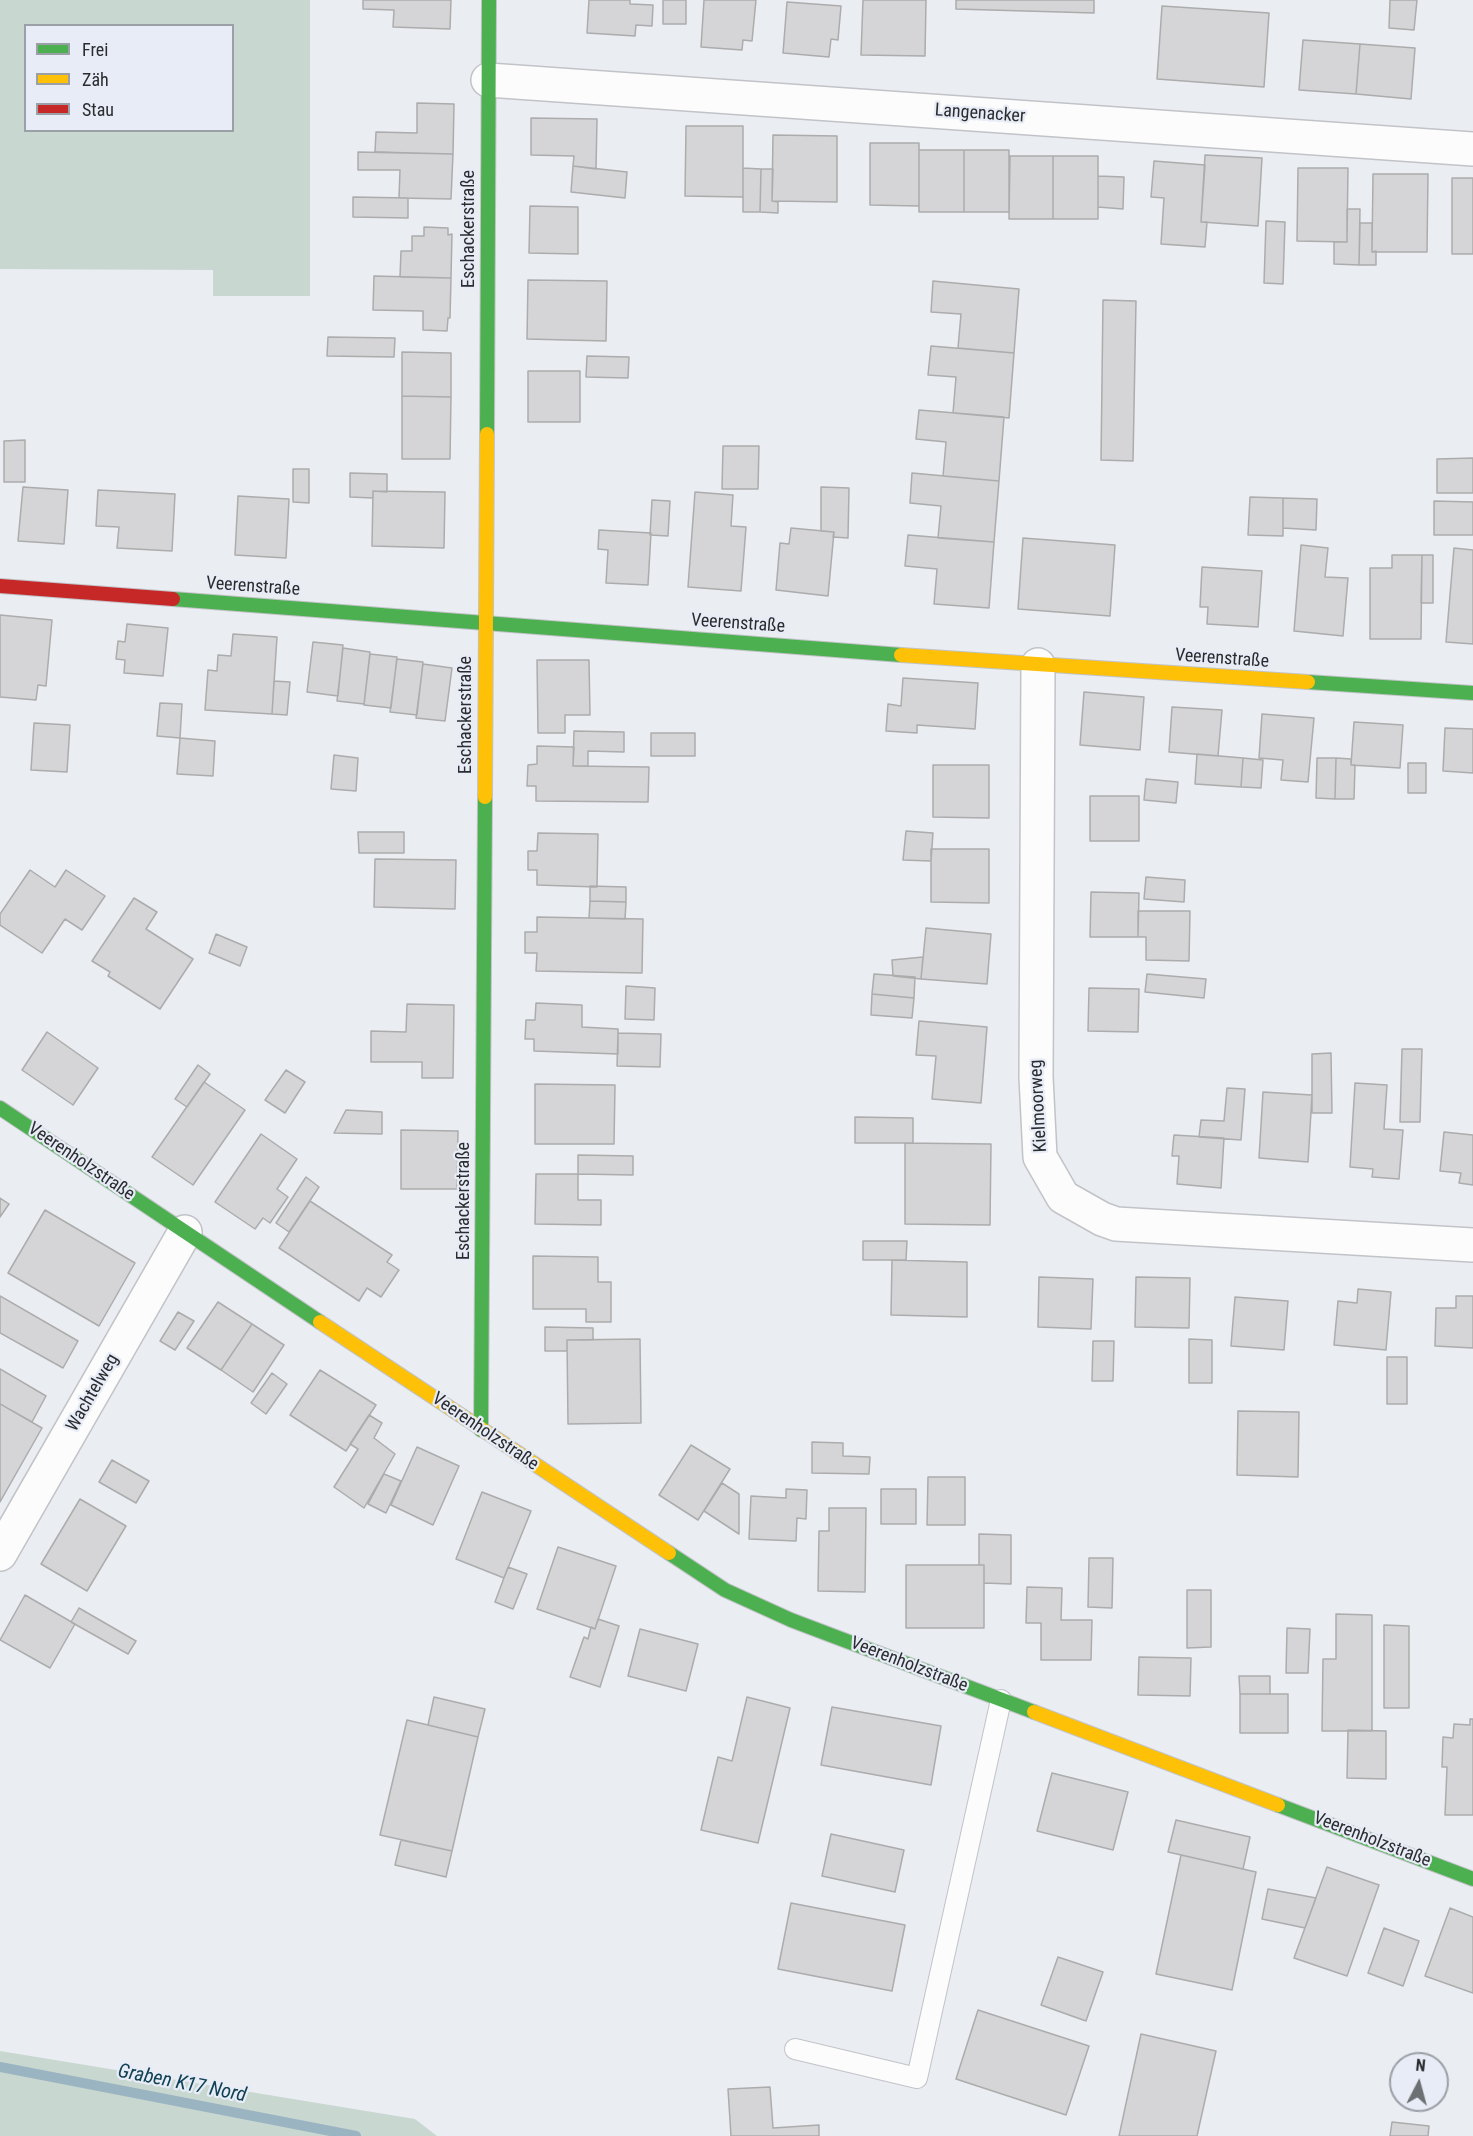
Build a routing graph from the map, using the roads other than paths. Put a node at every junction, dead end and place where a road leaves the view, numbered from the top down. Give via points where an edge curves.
1 (489, 0) edge
2 (488, 80) junction
3 (1473, 149) edge
4 (0, 586) edge
5 (484, 622) junction
6 (1038, 665) junction
7 (1473, 693) edge
8 (0, 1108) edge
9 (185, 1232) junction
10 (1473, 1245) edge
11 (482, 1430) junction
12 (0, 1554) edge
13 (1001, 1700) junction
14 (1473, 1879) edge
15 (795, 2049) dead end

1 - 2 street, Eschackerstraße
2 - 3 street, Langenacker
2 - 5 street, Eschackerstraße
4 - 5 street, Veerenstraße
5 - 6 street, Veerenstraße
5 - 11 street, Eschackerstraße
6 - 7 street, Veerenstraße
6 - 10 street, Kielmoorweg via 1039,1146 1040,1157 1064,1197 1116,1224
8 - 9 street, Veerenholzstraße
9 - 11 street, Veerenholzstraße
9 - 12 street, Wachtelweg
11 - 13 street, Veerenholzstraße via 725,1590 791,1620
13 - 14 street, Veerenholzstraße
13 - 15 lane via 917,2078

